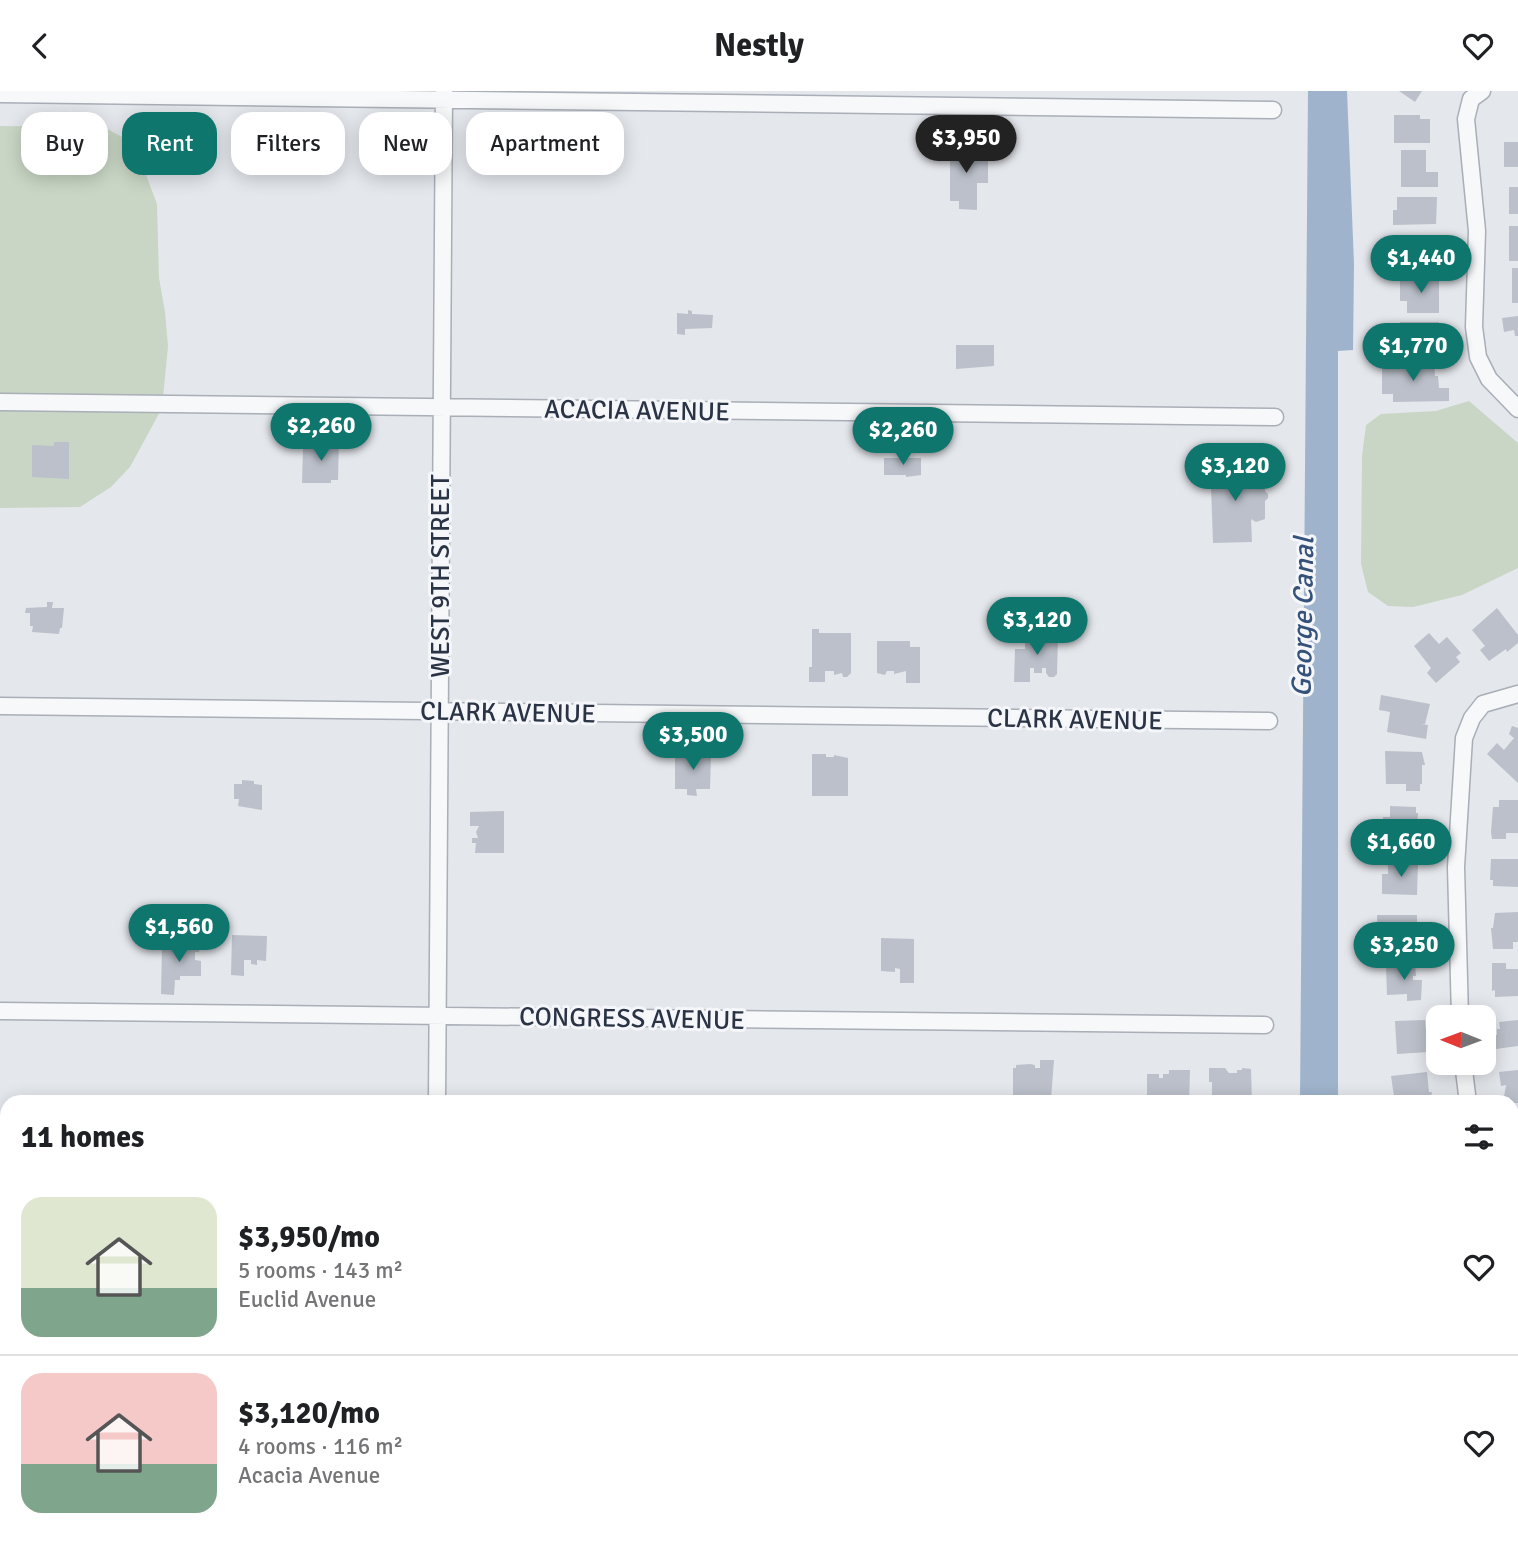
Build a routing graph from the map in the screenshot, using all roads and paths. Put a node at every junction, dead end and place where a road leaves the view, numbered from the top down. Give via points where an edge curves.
1 (1482, 91) edge
2 (0, 95) edge
3 (444, 96) edge
4 (1273, 110) dead end
5 (0, 402) edge
6 (442, 407) junction
7 (1518, 409) edge
8 (1275, 418) dead end
9 (1518, 694) edge
10 (0, 706) edge
11 (439, 712) junction
12 (1269, 721) dead end
13 (1460, 1005) edge
14 (0, 1011) edge
15 (438, 1016) junction
16 (1265, 1025) dead end
17 (1465, 1075) edge
18 (437, 1095) edge
19 (1467, 1095) edge

1 - 7 street via 1471,99 1466,119 1477,231 1474,327 1478,356 1489,379
2 - 3 street
3 - 4 street
3 - 6 street, WEST 9TH STREET
5 - 6 street, ACACIA AVENUE
6 - 8 street, ACACIA AVENUE
6 - 11 street, WEST 9TH STREET
9 - 13 street via 1483,704 1464,738 1456,867
10 - 11 street, CLARK AVENUE
11 - 12 street, CLARK AVENUE
11 - 15 street, WEST 9TH STREET
14 - 15 street, CONGRESS AVENUE
15 - 16 street, CONGRESS AVENUE
15 - 18 street, WEST 9TH STREET
17 - 19 street

